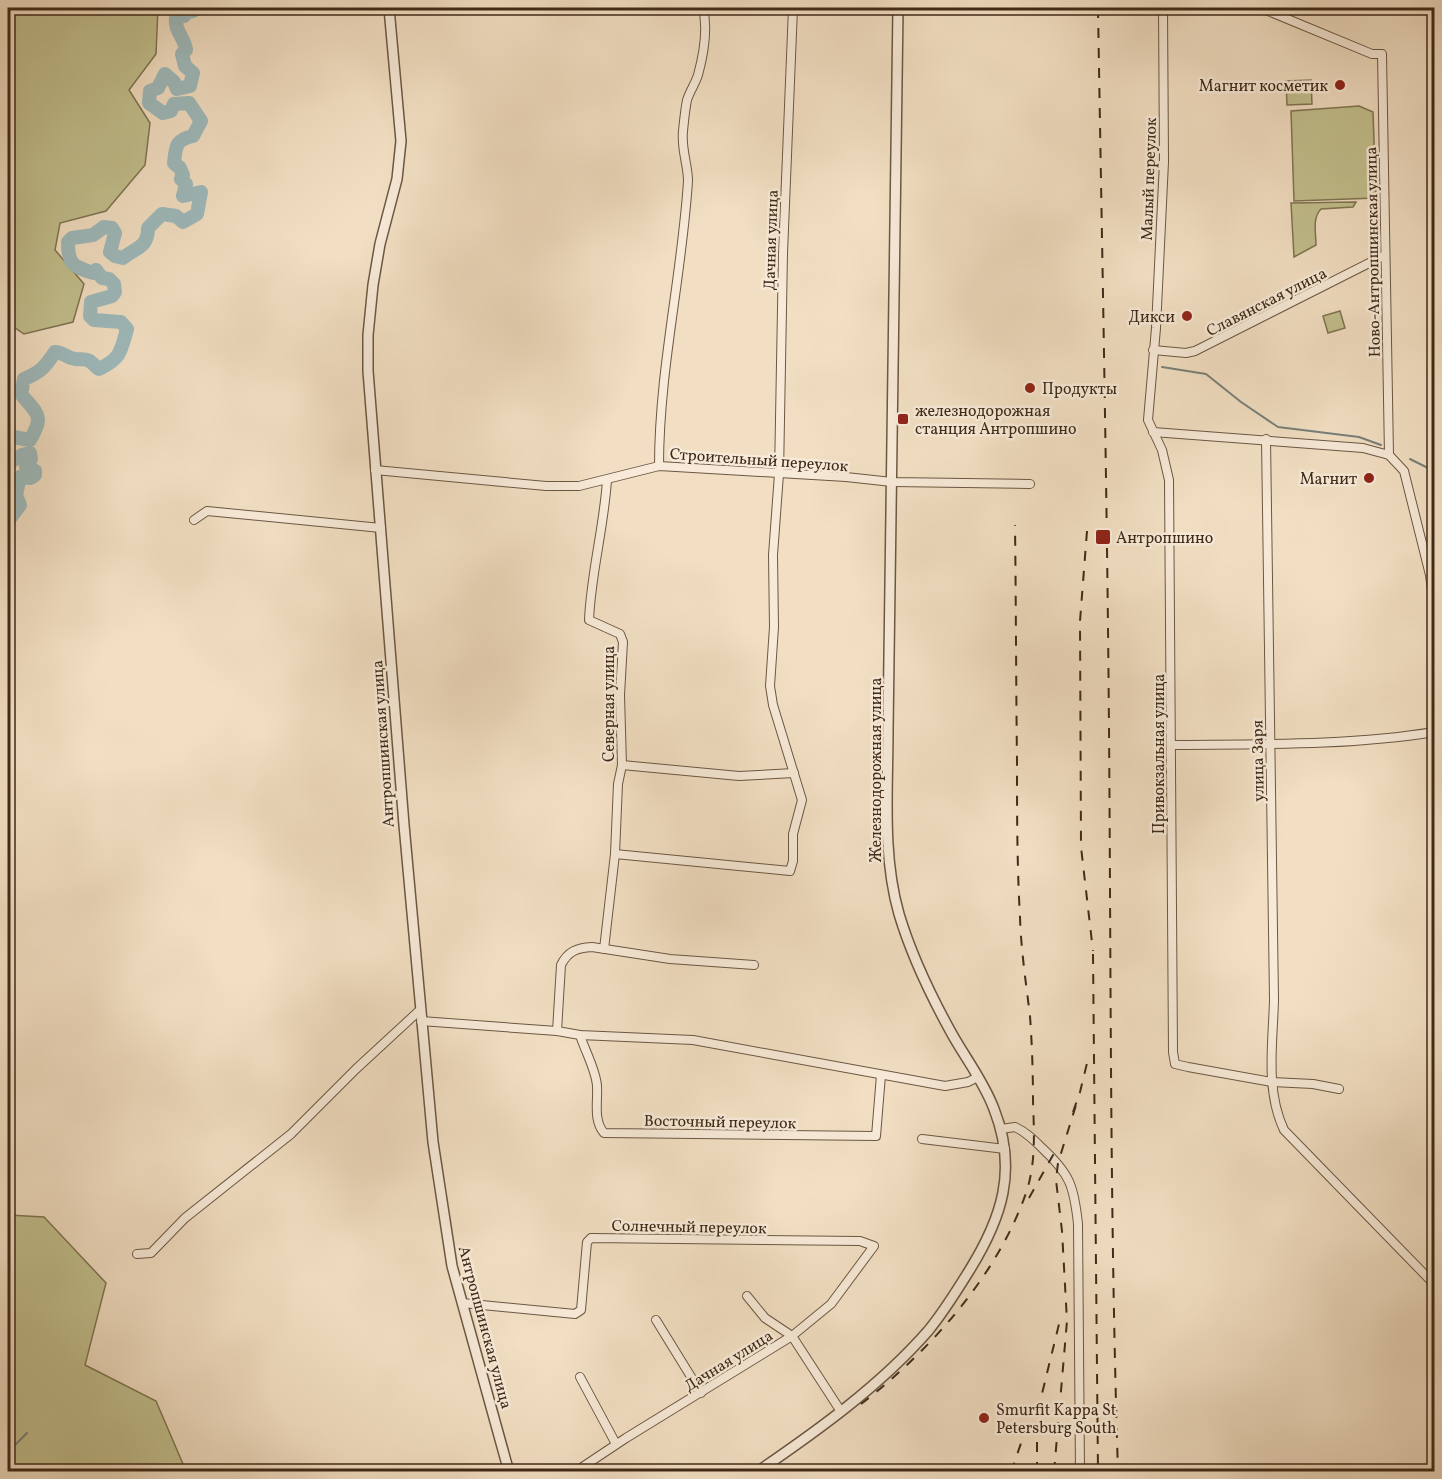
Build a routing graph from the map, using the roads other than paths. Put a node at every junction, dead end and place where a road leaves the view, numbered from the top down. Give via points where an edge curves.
1 (389, 8) edge
2 (703, 8) edge
3 (793, 8) edge
4 (898, 8) edge
5 (1163, 8) edge
6 (1261, 8) edge
7 (1385, 255) junction
8 (1154, 350) junction
9 (1154, 432) junction
10 (1266, 439) junction
11 (1390, 452) junction
12 (659, 466) junction
13 (375, 470) junction
14 (779, 474) junction
15 (607, 480) junction
16 (892, 482) junction
17 (1030, 484) dead end
18 (194, 520) dead end
19 (381, 528) junction
20 (1434, 606) edge
21 (1434, 665) edge
22 (1434, 679) edge
23 (1434, 732) edge
24 (1270, 744) junction
25 (1171, 745) junction
26 (622, 765) junction
27 (794, 773) junction
28 (615, 854) junction
29 (604, 949) junction
30 (754, 965) dead end
31 (421, 1009) junction
32 (421, 1021) junction
33 (557, 1031) junction
34 (580, 1035) junction
35 (881, 1076) junction
36 (978, 1077) junction
37 (1272, 1082) junction
38 (1340, 1089) dead end
39 (1000, 1129) junction
40 (922, 1139) dead end
41 (1005, 1149) junction
42 (874, 1246) joint
43 (137, 1254) dead end
44 (1434, 1284) edge
45 (747, 1296) dead end
46 (462, 1303) junction
47 (656, 1320) dead end
48 (792, 1336) junction
49 (580, 1377) dead end
50 (701, 1393) junction
51 (840, 1410) junction
52 (616, 1444) junction
53 (509, 1472) edge
54 (575, 1472) edge
55 (757, 1472) edge
56 (1080, 1472) edge

1 - 13 street, Антропшинская улица via 401,141 397,178 373,285 368,335
2 - 12 street via 706,30 698,77 687,102 683,135 688,178 668,341
3 - 14 street, Дачная улица
4 - 16 street, Железнодорожная улица
5 - 8 street, Малый переулок via 1164,162
6 - 7 street, Ново-Антропшинская улица via 1372,54 1382,54
7 - 8 street, Славянская улица via 1195,351
7 - 11 street, Ново-Антропшинская улица
8 - 9 street, Привокзальная улица via 1148,420
9 - 10 street
9 - 25 street, Привокзальная улица via 1169,480
10 - 11 street
10 - 24 street, улица Заря
11 - 20 street via 1404,471
12 - 14 street, Строительный переулок
12 - 15 street, Строительный переулок
13 - 15 street, Строительный переулок via 546,486 579,486
13 - 19 street, Антропшинская улица
14 - 16 street, Строительный переулок
14 - 27 street, Дачная улица via 770,686
15 - 26 street, Северная улица via 589,620 620,634 623,642
16 - 17 street, Строительный переулок
16 - 36 street, Железнодорожная улица via 888,761 891,878 900,914 931,993
18 - 19 street via 207,511
19 - 31 street, Антропшинская улица
21 - 22 street
23 - 24 street via 1395,738
24 - 25 street
24 - 37 street, улица Заря
25 - 37 street, Привокзальная улица via 1175,1064
26 - 27 street via 739,776
26 - 28 street, Северная улица
27 - 28 street via 802,800 793,834 790,872
28 - 29 street, Северная улица
29 - 30 street
29 - 33 street via 580,948 565,957 561,965
31 - 32 street, Антропшинская улица
31 - 43 street via 291,1134 185,1218 151,1253
32 - 33 street
32 - 46 street, Антропшинская улица via 433,1142 452,1266
33 - 34 street
34 - 35 street via 693,1040
34 - 35 street, Восточный переулок via 597,1083 597,1117 604,1133 876,1136
35 - 36 street via 945,1086
36 - 39 street, Железнодорожная улица
37 - 38 street
37 - 44 street, улица Заря via 1284,1130
39 - 41 street, Железнодорожная улица
39 - 56 street via 1015,1127 1034,1140 1067,1174 1073,1188 1078,1224
40 - 41 street
41 - 51 street, Железнодорожная улица via 1005,1183 998,1214 962,1283 909,1351
42 - 46 street, Солнечный переулок via 860,1241 591,1238 587,1242 581,1311 575,1314
42 - 48 street, Дачная улица via 831,1304
45 - 48 street via 765,1318
46 - 53 street, Антропшинская улица
47 - 50 street
48 - 50 street, Дачная улица
48 - 51 street
49 - 52 street
50 - 52 street, Дачная улица
51 - 55 street, Железнодорожная улица
52 - 54 street, Дачная улица

